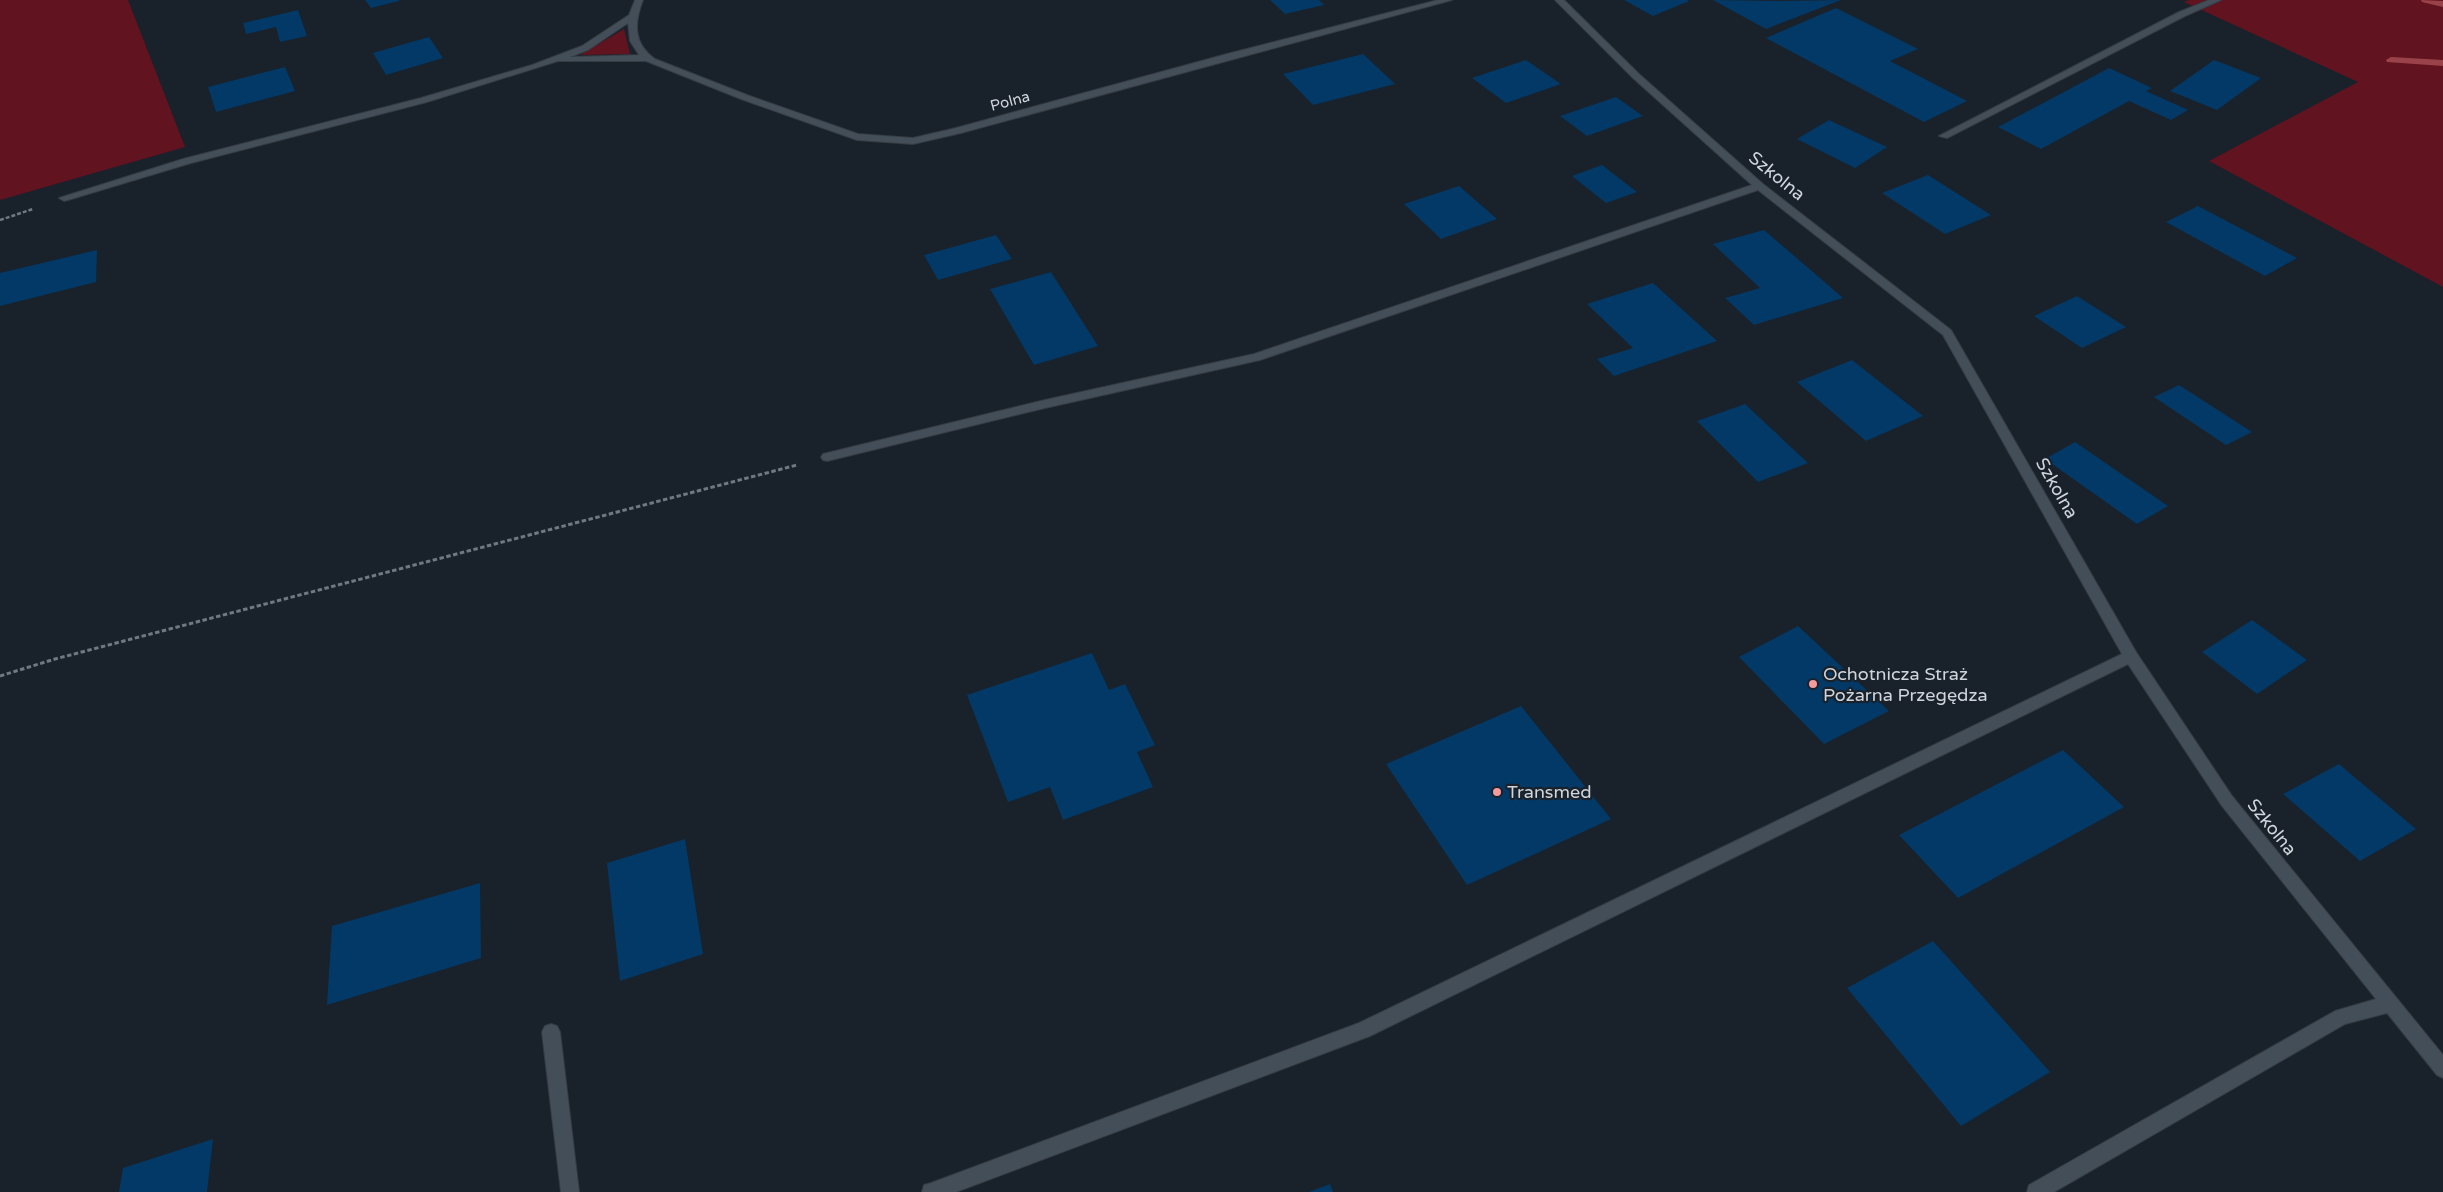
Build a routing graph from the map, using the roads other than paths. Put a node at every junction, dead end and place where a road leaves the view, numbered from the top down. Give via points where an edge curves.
1 (639, 0) edge
2 (1448, 0) edge
3 (1559, 0) edge
4 (2217, 0) edge
5 (632, 17) junction
6 (646, 58) junction
7 (555, 60) junction
8 (1944, 136) dead end
9 (1759, 186) junction
10 (64, 198) dead end
11 (827, 457) road end
12 (2131, 656) junction
13 (2389, 1004) junction
14 (551, 1032) dead end
15 (2443, 1069) edge
16 (570, 1192) edge
17 (931, 1192) edge
18 (2036, 1192) edge

1 - 5 street
2 - 6 street, Polna via 912,141 849,135
3 - 9 street, Szkolna via 1643,83
4 - 8 street via 2182,14
5 - 6 street via 634,39
5 - 7 street via 604,37
6 - 7 street
7 - 10 street via 424,100 187,161
9 - 11 street via 1256,357
9 - 12 street, Szkolna via 1947,333
12 - 13 street, Szkolna via 2227,800
12 - 17 street via 1364,1030
13 - 15 street, Szkolna
13 - 18 street via 2341,1017
14 - 16 street

